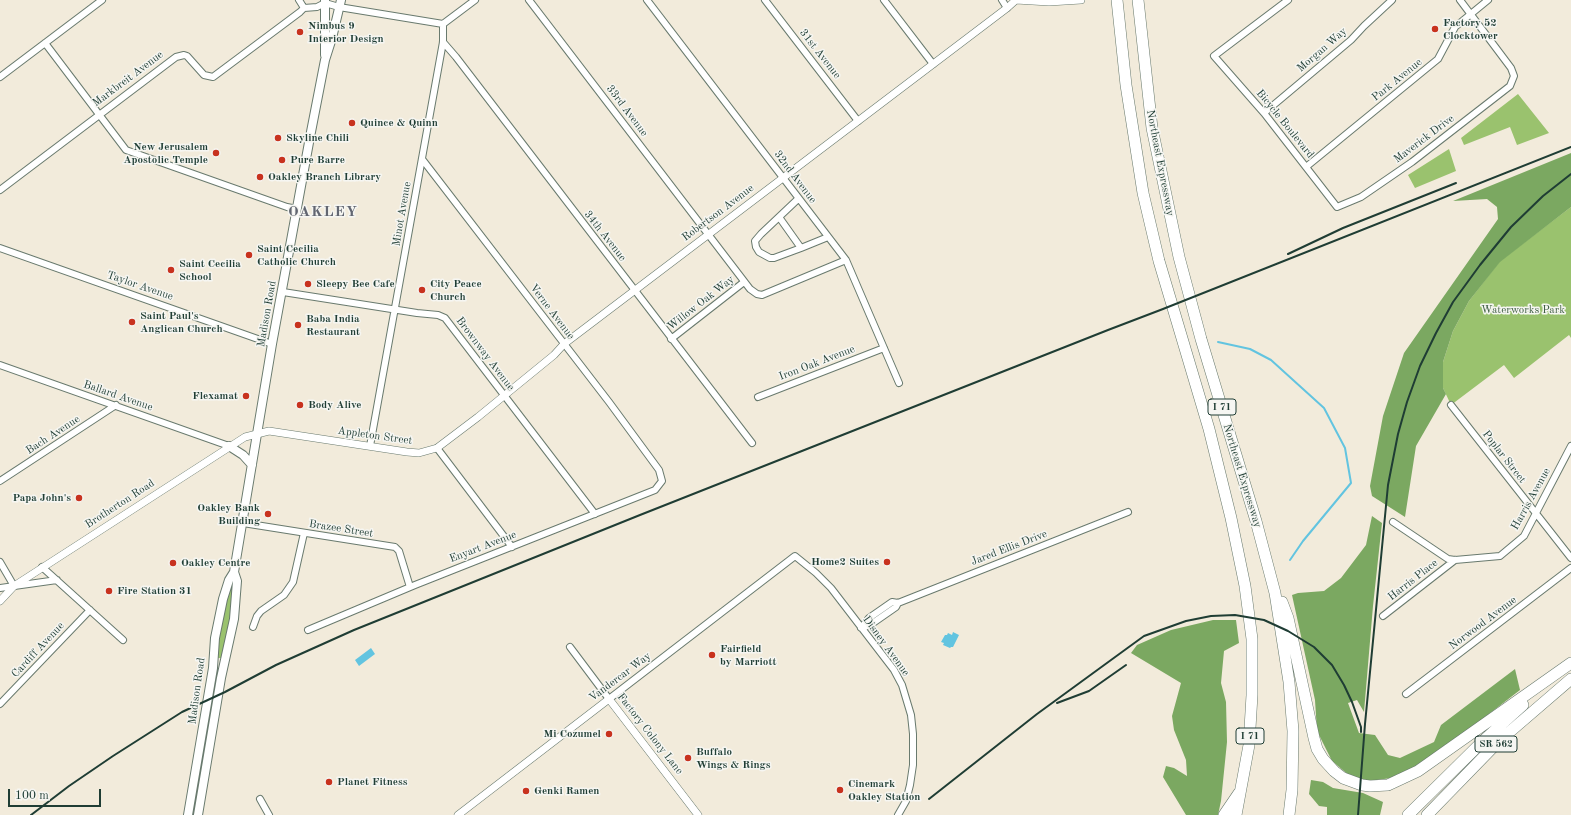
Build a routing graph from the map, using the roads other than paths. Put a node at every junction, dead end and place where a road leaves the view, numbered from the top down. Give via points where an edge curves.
1 (102, 0) edge
2 (299, 0) edge
3 (475, 0) edge
4 (529, 0) edge
5 (647, 0) edge
6 (765, 0) edge
7 (884, 0) edge
8 (1002, 0) edge
9 (1016, 0) edge
10 (1081, 0) edge
11 (1117, 0) edge
12 (1138, 0) edge
13 (1288, 0) edge
14 (1392, 0) edge
15 (1460, 0) edge
16 (1488, 0) edge
17 (326, 1) edge
18 (340, 4) edge
19 (304, 8) junction
20 (1008, 8) junction
21 (1470, 14) junction
22 (324, 15) junction
23 (443, 24) junction
24 (332, 38) junction
25 (443, 42) junction
26 (45, 43) junction
27 (325, 60) junction
28 (933, 64) junction
29 (0, 77) edge
30 (1264, 113) junction
31 (100, 115) junction
32 (858, 121) junction
33 (422, 159) junction
34 (1306, 167) junction
35 (782, 178) junction
36 (0, 190) edge
37 (798, 199) junction
38 (1337, 207) joint
39 (297, 209) junction
40 (779, 217) junction
41 (709, 234) junction
42 (828, 237) junction
43 (0, 248) edge
44 (801, 248) junction
45 (846, 260) junction
46 (744, 282) junction
47 (634, 290) junction
48 (283, 292) junction
49 (395, 309) junction
50 (671, 339) junction
51 (272, 344) junction
52 (564, 344) junction
53 (884, 348) junction
54 (0, 365) edge
55 (899, 383) dead end
56 (503, 395) junction
57 (758, 396) dead end
58 (116, 405) junction
59 (1451, 405) dead end
60 (257, 433) junction
61 (752, 443) dead end
62 (230, 446) junction
63 (370, 446) junction
64 (1571, 446) edge
65 (437, 448) junction
66 (252, 465) junction
67 (0, 481) edge
68 (662, 481) joint
69 (1128, 512) dead end
70 (1536, 513) junction
71 (595, 514) junction
72 (1393, 522) dead end
73 (243, 523) junction
74 (304, 532) junction
75 (512, 547) junction
76 (795, 556) joint
77 (1571, 558) edge
78 (1455, 560) junction
79 (0, 562) edge
80 (42, 567) junction
81 (1571, 568) edge
82 (1269, 569) junction
83 (234, 572) junction
84 (57, 580) junction
85 (14, 586) junction
86 (410, 587) junction
87 (0, 588) edge
88 (0, 601) edge
89 (90, 610) junction
90 (1383, 616) dead end
91 (253, 627) dead end
92 (861, 628) junction
93 (308, 630) dead end
94 (123, 640) dead end
95 (570, 647) dead end
96 (1571, 662) edge
97 (1571, 679) edge
98 (1406, 694) dead end
99 (609, 699) junction
100 (0, 704) edge
101 (1438, 785) junction
102 (1241, 790) junction
103 (260, 799) dead end
104 (188, 815) edge
105 (198, 815) edge
106 (269, 815) edge
107 (458, 815) edge
108 (698, 815) edge
109 (898, 815) edge
110 (1224, 815) edge
111 (1236, 815) edge
112 (1289, 815) edge
113 (1408, 815) edge
114 (1414, 815) edge
115 (1427, 815) edge

1 - 26 street
2 - 19 street
3 - 23 street
4 - 41 street, 33rd Avenue
5 - 35 street, 32nd Avenue
6 - 32 street, 31st Avenue
7 - 28 street
8 - 20 street
9 - 10 street, Robertson Avenue
9 - 20 street, Robertson Avenue
11 - 102 highway, Northeast Expressway / I 71 via 1126,85 1143,193 1161,268 1208,429 1245,586 1252,639 1252,695 1249,745
12 - 82 highway, Northeast Expressway / I 71 via 1152,128 1179,257
13 - 30 street, Bicycle Boulevard via 1214,56
14 - 30 street, Morgan Way via 1351,40
15 - 21 street
16 - 21 street, Park Avenue
17 - 18 street
17 - 19 street, Markbreit Avenue via 317,7
17 - 22 main road, Madison Road
18 - 23 street
18 - 24 main road, Madison Road
19 - 31 street, Markbreit Avenue via 216,76 204,75 190,58 180,55
20 - 28 street, Robertson Avenue
21 - 34 street, Park Avenue via 1451,32 1438,59
21 - 38 street, Maverick Drive via 1512,68 1514,76 1510,86 1412,162 1361,197
22 - 24 main road
22 - 27 main road, Madison Road
23 - 25 street, Minot Avenue
24 - 27 main road, Madison Road
25 - 33 street, Minot Avenue
25 - 47 street, 34th Avenue
26 - 29 street
26 - 31 street
27 - 39 main road, Madison Road
28 - 32 street, Robertson Avenue
30 - 34 street, Bicycle Boulevard
31 - 36 street, Markbreit Avenue
31 - 39 street via 126,150
32 - 35 street, Robertson Avenue
33 - 49 street, Minot Avenue
33 - 52 street, Verne Avenue
34 - 38 street, Bicycle Boulevard
35 - 37 street, 32nd Avenue
35 - 41 street, Robertson Avenue
37 - 40 street
37 - 42 street, 32nd Avenue
39 - 48 main road, Madison Road
40 - 44 street
40 - 44 street via 755,241 759,252 766,257 774,258
41 - 46 street, 33rd Avenue
41 - 47 street, Robertson Avenue
42 - 44 street
42 - 45 street, 32nd Avenue
43 - 51 street, Taylor Avenue
45 - 46 street, 33rd Avenue via 762,295 750,290
45 - 53 street, 32nd Avenue
46 - 50 street, Willow Oak Way
47 - 50 street, 34th Avenue
47 - 52 street, Robertson Avenue
48 - 49 street, Brownway Avenue
48 - 51 main road, Madison Road
49 - 56 street, Brownway Avenue via 445,318
49 - 63 street, Minot Avenue
50 - 61 street, 34th Avenue
51 - 60 main road, Madison Road
52 - 56 street, Robertson Avenue via 554,355
52 - 68 street, Verne Avenue via 659,470
53 - 55 street, 32nd Avenue
53 - 57 street, Iron Oak Avenue
54 - 58 street, Ballard Avenue
56 - 65 street, Robertson Avenue
56 - 71 street, Brownway Avenue
58 - 62 street, Ballard Avenue
58 - 67 street, Bach Avenue
59 - 70 street, Poplar Street
60 - 62 street, Brotherton Road
60 - 63 street, Appleton Street via 269,431
60 - 66 main road, Madison Road
62 - 66 main road
62 - 80 street, Brotherton Road
63 - 65 street, Appleton Street via 419,453
64 - 70 street, Harris Avenue
65 - 75 street
66 - 73 main road, Madison Road
68 - 71 street, Enyart Avenue via 655,490
69 - 92 street, Jared Ellis Drive via 898,603 892,602 869,618
70 - 77 street, Poplar Street
70 - 78 street, Harris Avenue via 1524,536 1504,554
71 - 75 street, Enyart Avenue
72 - 78 street, Harris Avenue via 1448,559
73 - 74 street, Brazee Street
73 - 83 main road, Madison Road
74 - 86 street, Brazee Street via 395,548 399,552
74 - 91 street via 293,582 284,595 261,611
75 - 86 street, Enyart Avenue
76 - 92 street, Disney Avenue via 831,588
76 - 99 street, Vandercar Way
78 - 90 street, Harris Place
79 - 85 street
80 - 84 street
80 - 85 street, Brotherton Road
81 - 98 street, Norwood Avenue
82 - 96 highway via 1288,618 1317,749 1328,766 1351,782 1382,786 1418,771
82 - 112 highway, Northeast Expressway / I 71 via 1290,682 1293,731
83 - 104 main road, Madison Road via 223,599 215,638 213,668
83 - 105 main road, Madison Road via 237,581 234,618 221,678
84 - 85 street
84 - 89 street
85 - 87 street
85 - 88 street, Brotherton Road
86 - 93 street, Enyart Avenue
89 - 94 street
89 - 100 street, Cardiff Avenue
92 - 109 street, Disney Avenue via 894,670 902,685 914,734 913,765 907,796
95 - 99 street, Factory Colony Lane
96 - 101 highway, SR 562
97 - 115 highway, SR 562 via 1498,741
99 - 107 street, Vandercar Way
99 - 108 street, Factory Colony Lane
101 - 113 highway
101 - 114 highway
102 - 110 highway
102 - 111 highway, Northeast Expressway / I 71
103 - 106 street

